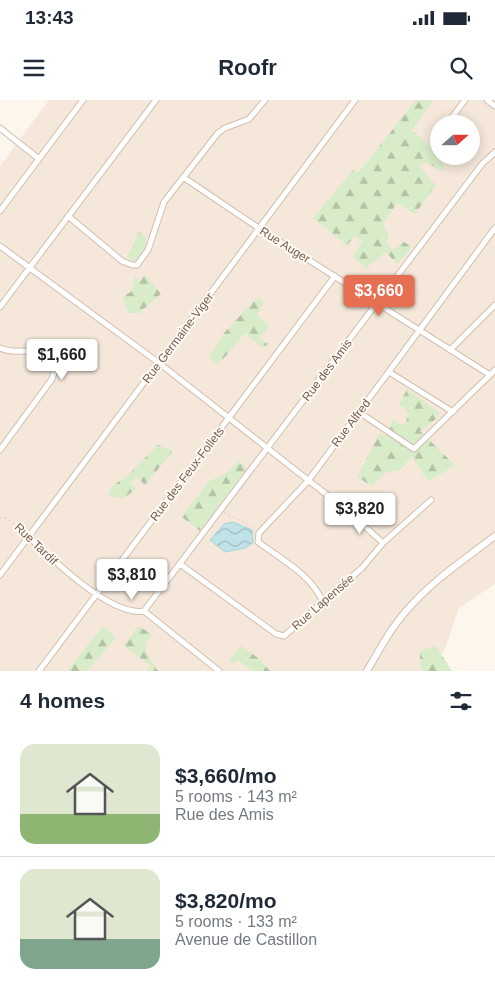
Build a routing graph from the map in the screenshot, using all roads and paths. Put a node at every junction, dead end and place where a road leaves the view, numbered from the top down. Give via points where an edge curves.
1 (83, 100) edge
2 (156, 100) edge
3 (265, 100) edge
4 (355, 100) edge
5 (465, 100) edge
6 (487, 100) edge
7 (495, 106) edge
8 (454, 115) edge
9 (0, 128) edge
10 (495, 152) edge
11 (39, 159) junction
12 (183, 177) junction
13 (0, 211) edge
14 (68, 216) junction
15 (495, 228) edge
16 (260, 229) junction
17 (0, 246) edge
18 (30, 267) junction
19 (334, 276) junction
20 (377, 304) junction
21 (495, 305) edge
22 (0, 307) edge
23 (420, 331) junction
24 (0, 348) edge
25 (450, 350) junction
26 (159, 363) junction
27 (495, 370) edge
28 (389, 372) junction
29 (490, 375) junction
30 (359, 412) junction
31 (453, 412) junction
32 (229, 418) junction
33 (268, 448) junction
34 (0, 450) edge
35 (308, 480) junction
36 (431, 500) dead end
37 (220, 512) junction
38 (0, 518) edge
39 (259, 533) junction
40 (495, 536) edge
41 (29, 537) junction
42 (383, 543) junction
43 (180, 564) junction
44 (0, 575) edge
45 (97, 594) junction
46 (323, 603) junction
47 (144, 611) junction
48 (39, 671) edge
49 (219, 671) edge
50 (368, 671) edge

1 - 11 street
2 - 14 street
3 - 12 street via 249,119 218,133
4 - 16 street, Rue Germaine-Viger
5 - 8 street
6 - 7 street
9 - 11 street
10 - 20 street, Rue des Amis via 482,164
11 - 13 street
12 - 14 street via 164,202 148,250 137,265 122,260
12 - 16 street, Rue Auger
14 - 18 street
15 - 23 street, Rue Alfred
16 - 19 street, Rue Auger
16 - 26 street, Rue Germaine-Viger
17 - 18 street
18 - 22 street
18 - 26 street
19 - 20 street, Rue Auger
19 - 32 street, Rue des Feux-Follets
20 - 23 street, Rue Auger
20 - 33 street, Rue des Amis
21 - 25 street
23 - 25 street, Rue Auger
23 - 28 street, Rue Alfred
24 - 34 street via 11,352 42,350 52,356 56,366 52,379
25 - 29 street, Rue Auger
26 - 32 street
26 - 41 street, Rue Germaine-Viger
27 - 29 street
28 - 30 street, Rue Alfred
28 - 31 street
29 - 31 street
30 - 31 street via 414,449
30 - 35 street, Rue Alfred
32 - 33 street
32 - 45 street, Rue des Feux-Follets
33 - 35 street
33 - 37 street, Rue des Amis
35 - 39 street, Rue Alfred
35 - 42 street
36 - 42 street, Rue Lapensée
37 - 39 path via 245,522
37 - 43 street, Rue des Amis
38 - 41 path, Rue Tardif via 7,518
39 - 46 street via 258,542 305,579
40 - 50 street via 437,580 407,610
41 - 44 street, Rue Germaine-Viger
41 - 45 street, Rue Tardif via 60,567
42 - 46 street, Rue Lapensée via 362,568
43 - 46 street, Rue Lapensée via 276,634 284,636
43 - 47 street, Rue des Amis
45 - 47 street, Rue Tardif via 131,611
45 - 48 street, Rue des Feux-Follets
47 - 49 street, Rue Tardif

